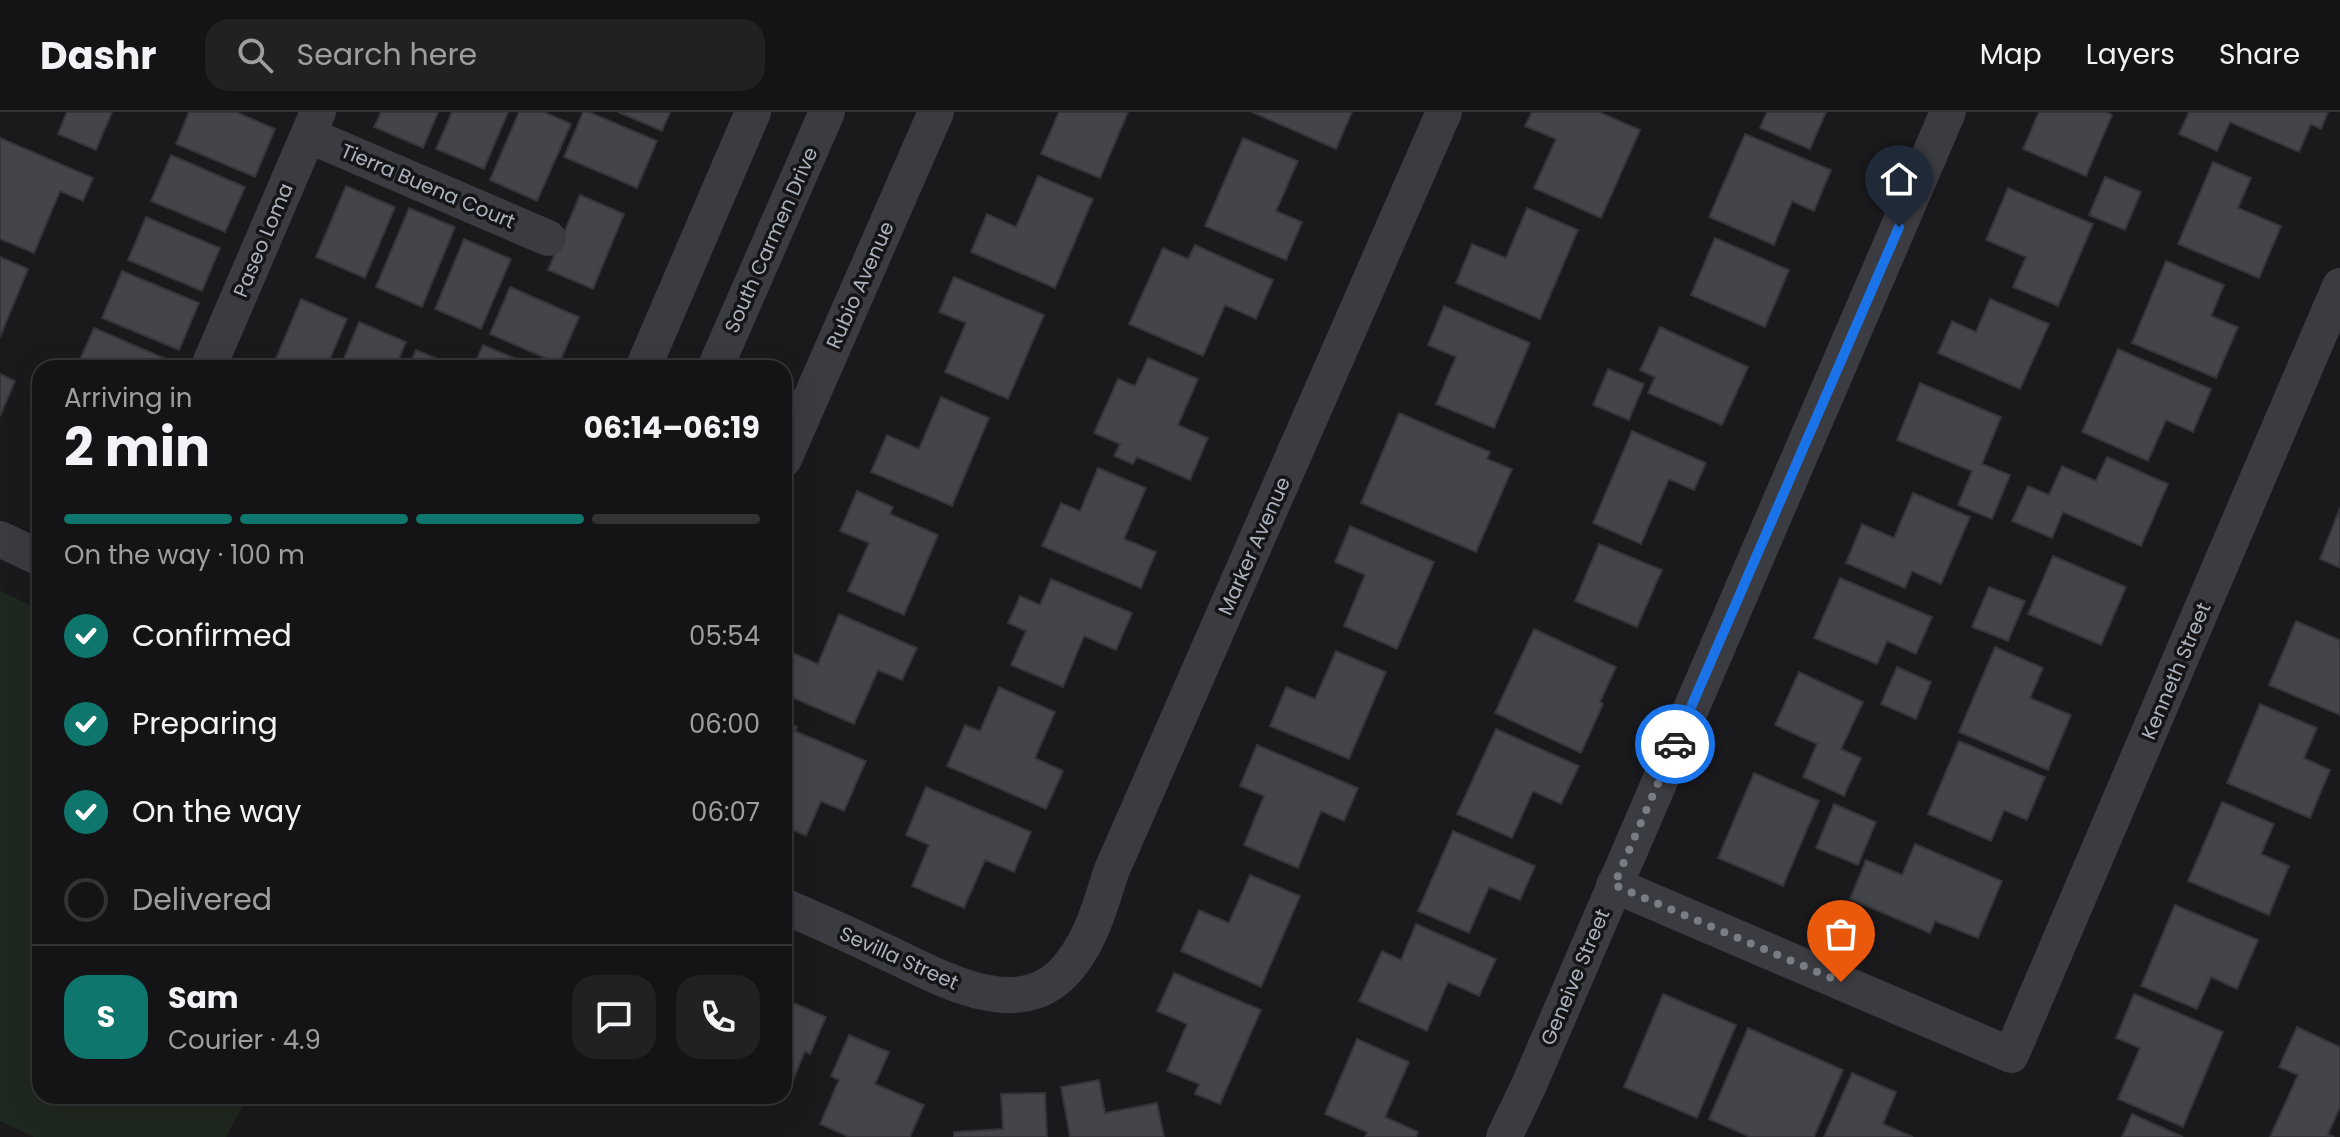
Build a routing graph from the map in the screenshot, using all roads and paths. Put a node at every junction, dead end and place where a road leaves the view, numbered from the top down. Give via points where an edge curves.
1 (753, 112) edge
2 (827, 112) edge
3 (936, 112) edge
4 (1444, 112) edge
5 (1948, 112) edge
6 (313, 123) edge
7 (548, 238) dead end
8 (2340, 286) edge
9 (211, 360) edge
10 (646, 360) edge
11 (718, 360) edge
12 (792, 441) edge
13 (0, 539) edge
14 (32, 554) edge
15 (1614, 885) junction
16 (792, 910) edge
17 (1060, 976) joint
18 (1504, 1137) edge

1 - 10 street
2 - 11 street, South Carmen Drive
3 - 12 street, Rubio Avenue
4 - 17 street, Marker Avenue via 1111,872 1095,924
5 - 15 street, Geneive Street
6 - 7 street, Tierra Buena Court
6 - 9 street, Paseo Loma
8 - 15 street, Kenneth Street via 2011,1055
13 - 14 street
15 - 18 street, Geneive Street
16 - 17 street, Sevilla Street via 954,985 1005,996 1034,992

